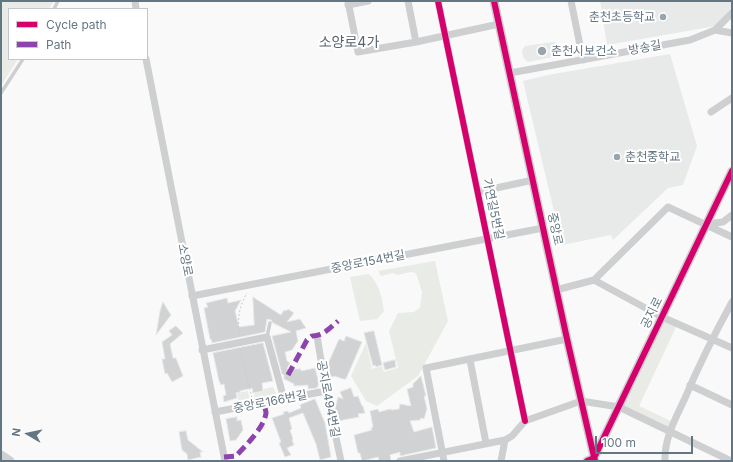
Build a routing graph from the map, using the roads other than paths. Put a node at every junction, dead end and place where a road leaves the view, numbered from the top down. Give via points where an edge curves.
1 (368, 1) edge
2 (408, 1) edge
3 (438, 1) edge
4 (494, 1) edge
5 (571, 1) edge
6 (348, 3) edge
7 (732, 13) edge
8 (499, 24) junction
9 (715, 30) junction
10 (732, 33) edge
11 (445, 36) junction
12 (416, 42) junction
13 (23, 60) edge
14 (146, 60) edge
15 (583, 60) junction
16 (510, 73) junction
17 (1, 93) edge
18 (732, 98) edge
19 (711, 112) dead end
20 (732, 171) edge
21 (533, 180) junction
22 (478, 192) junction
23 (732, 215) edge
24 (706, 224) junction
25 (543, 228) junction
26 (732, 237) edge
27 (488, 239) junction
28 (594, 280) junction
29 (556, 290) junction
30 (192, 296) junction
31 (732, 302) edge
32 (662, 317) junction
33 (270, 323) dead end
34 (317, 336) dead end
35 (267, 337) junction
36 (567, 339) junction
37 (712, 339) junction
38 (732, 348) edge
39 (202, 350) junction
40 (510, 351) junction
41 (470, 360) junction
42 (690, 385) junction
43 (326, 391) junction
44 (284, 399) junction
45 (581, 401) junction
46 (732, 405) edge
47 (618, 407) junction
48 (215, 412) junction
49 (525, 421) junction
50 (669, 432) junction
51 (505, 440) junction
52 (486, 443) junction
53 (442, 452) junction
54 (1, 455) edge
55 (592, 460) edge
56 (10, 461) edge
57 (225, 461) edge
58 (341, 461) edge
59 (400, 461) edge
60 (444, 461) edge
61 (501, 461) edge
62 (665, 461) edge
63 (731, 461) edge

1 - 6 street
2 - 12 street
3 - 11 street, 가연길5번길
4 - 8 street, 중앙로
5 - 15 street
6 - 12 street via 358,52
7 - 9 street
8 - 11 street
8 - 16 street, 중앙로
9 - 10 street
9 - 15 street, 방송길 via 690,40
11 - 12 street
11 - 22 street, 가연길5번길
13 - 17 lane
14 - 30 street, 소양로
15 - 16 street, 방송길
16 - 21 street, 중앙로
18 - 19 street
20 - 24 street, 공지로
21 - 22 street, 가연길5번길
21 - 25 street, 중앙로
22 - 27 street, 가연길5번길
23 - 24 street via 723,222
24 - 26 street
24 - 28 street via 668,207
24 - 32 street, 공지로
25 - 27 street, 중앙로154번길
25 - 29 street, 중앙로
27 - 30 street, 중앙로154번길
27 - 40 street, 가연길5번길
28 - 29 street
28 - 32 street, 공지로
29 - 36 street, 중앙로
30 - 39 street, 소양로
31 - 37 street
32 - 37 street
32 - 47 street, 공지로
33 - 35 lane
34 - 43 street, 공지로494번길
35 - 39 street
35 - 44 street
36 - 40 street
36 - 45 street, 중앙로
37 - 38 street
37 - 42 street
39 - 48 street, 소양로
40 - 41 street
40 - 49 street, 가연길5번길
41 - 52 street
41 - 53 street via 426,368
42 - 46 street
42 - 50 street
43 - 44 street, 중앙로166번길
43 - 58 street, 공지로494번길
44 - 48 street, 중앙로166번길
45 - 47 street
45 - 49 street
45 - 55 street, 중앙로
47 - 50 street
47 - 55 street, 공지로
48 - 57 street, 소양로
49 - 51 street
50 - 62 street
50 - 63 street
51 - 52 street
51 - 61 street
52 - 53 street
53 - 59 street
53 - 60 street
54 - 56 street

